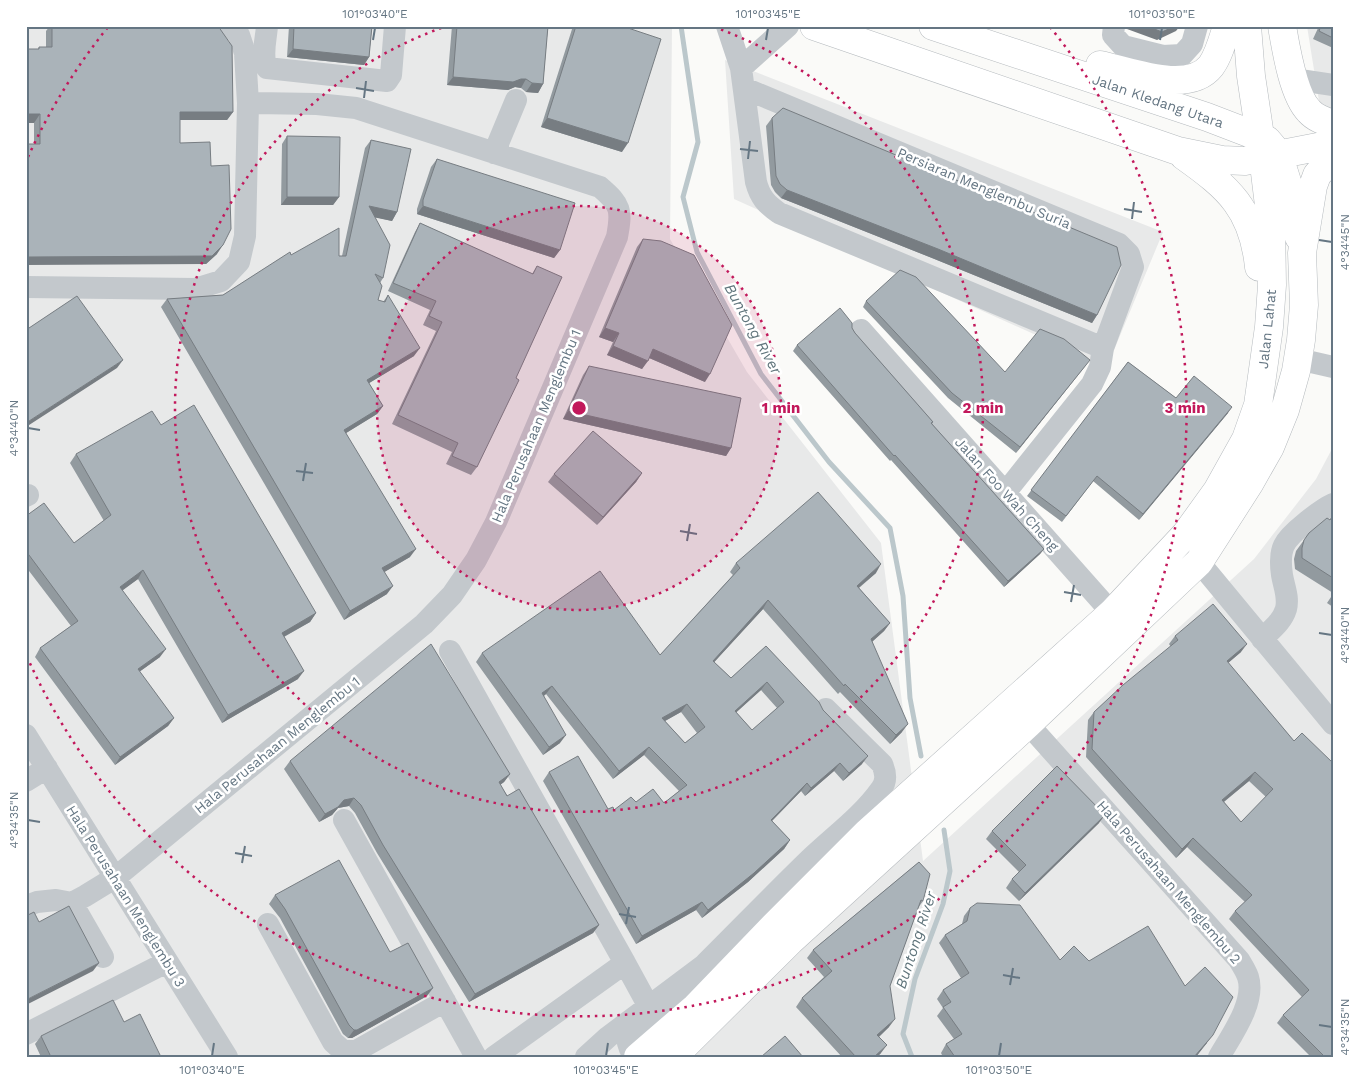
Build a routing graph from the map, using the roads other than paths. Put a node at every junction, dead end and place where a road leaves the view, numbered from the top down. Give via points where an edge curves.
1 (230, 26) edge
2 (267, 26) edge
3 (395, 26) edge
4 (727, 26) edge
5 (788, 26) edge
6 (814, 26) edge
7 (933, 26) edge
8 (1114, 26) edge
9 (1197, 26) edge
10 (1227, 26) edge
11 (1247, 26) edge
12 (1282, 26) edge
13 (1039, 61) junction
14 (742, 78) junction
15 (1294, 79) junction
16 (1100, 82) junction
17 (1333, 85) edge
18 (516, 100) dead end
19 (248, 104) junction
20 (1333, 124) edge
21 (1333, 144) edge
22 (1267, 149) junction
23 (1178, 151) junction
24 (494, 153) junction
25 (1333, 163) edge
26 (1302, 253) junction
27 (26, 288) edge
28 (1269, 327) junction
29 (861, 330) dead end
30 (1103, 348) junction
31 (1298, 359) junction
32 (1333, 367) edge
33 (1005, 493) junction
34 (1333, 504) edge
35 (1199, 562) junction
36 (1112, 613) junction
37 (1262, 639) junction
38 (450, 651) dead end
39 (826, 709) dead end
40 (1028, 724) junction
41 (1333, 724) edge
42 (26, 734) edge
43 (47, 768) junction
44 (26, 781) edge
45 (344, 820) dead end
46 (116, 877) junction
47 (72, 903) junction
48 (26, 906) edge
49 (268, 924) dead end
50 (102, 956) dead end
51 (167, 962) junction
52 (625, 963) junction
53 (704, 965) junction
54 (445, 1000) junction
55 (649, 1007) junction
56 (26, 1034) edge
57 (653, 1053) edge
58 (227, 1057) edge
59 (476, 1057) edge
60 (494, 1057) edge
61 (586, 1057) edge
62 (1218, 1057) edge

1 - 19 street via 239,35 244,53
2 - 3 street via 264,63 267,68 387,81 391,75
4 - 14 street
5 - 14 street
6 - 23 main road
7 - 13 main road, Jalan Kledang Utara
8 - 9 street via 1113,36 1123,46 1163,56 1182,55 1192,44
10 - 13 main road via 1211,66 1201,75 1187,80 1170,81 1075,61
11 - 22 main road, Jalan Lahat via 1251,76
12 - 15 main road
13 - 16 main road, Jalan Kledang Utara
14 - 30 street via 756,182 768,205
14 - 30 street, Persiaran Menglembu Suria via 1119,244 1130,254 1133,267
15 - 17 street
15 - 20 main road via 1308,111
16 - 22 main road, Jalan Kledang Utara
16 - 23 main road via 1123,97 1194,128 1194,141
18 - 24 street
19 - 24 street, Hala Perusahaan Menglembu 1 via 317,104 356,108
19 - 27 street via 245,236 239,262 221,281 195,289
21 - 22 main road
22 - 23 main road via 1245,161
22 - 26 main road via 1289,188
22 - 28 main road, Jalan Lahat via 1273,260
23 - 28 main road via 1219,182 1246,216 1258,254 1262,304
24 - 46 street, Hala Perusahaan Menglembu 1 via 600,187 615,200 621,217 613,246 496,522 452,595 424,624
25 - 26 main road via 1317,175 1313,186
26 - 31 main road via 1304,305
28 - 36 main road, Jalan Lahat via 1258,405 1246,439 1186,534
29 - 33 street, Jalan Foo Wah Cheng
30 - 33 street, Persiaran Menglembu Suria via 1100,367 1092,384
31 - 32 street
31 - 35 main road via 1285,410 1270,447
33 - 36 street, Jalan Foo Wah Cheng
34 - 37 street via 1288,537 1282,548 1280,561 1286,608 1281,620
35 - 37 street
35 - 40 main road
36 - 57 main road, Jalan Lahat via 867,833
37 - 41 street
38 - 52 street
39 - 53 street via 882,764 886,773 882,788
40 - 57 main road via 790,941 680,1050
40 - 62 street, Hala Perusahaan Menglembu 2 via 1239,960 1249,979 1249,997 1240,1020
42 - 43 street, Hala Perusahaan Menglembu 3
43 - 44 street
43 - 46 street, Hala Perusahaan Menglembu 3
45 - 54 street
46 - 47 street, Hala Perusahaan Menglembu 1
46 - 51 street, Hala Perusahaan Menglembu 3
47 - 48 street via 56,900
47 - 50 street
49 - 54 street via 333,1042 343,1051 356,1051
51 - 56 street
51 - 58 street, Hala Perusahaan Menglembu 3
52 - 55 street
52 - 60 street
53 - 55 street
53 - 57 street via 670,1005 631,1037 630,1049
54 - 59 street
55 - 61 street

